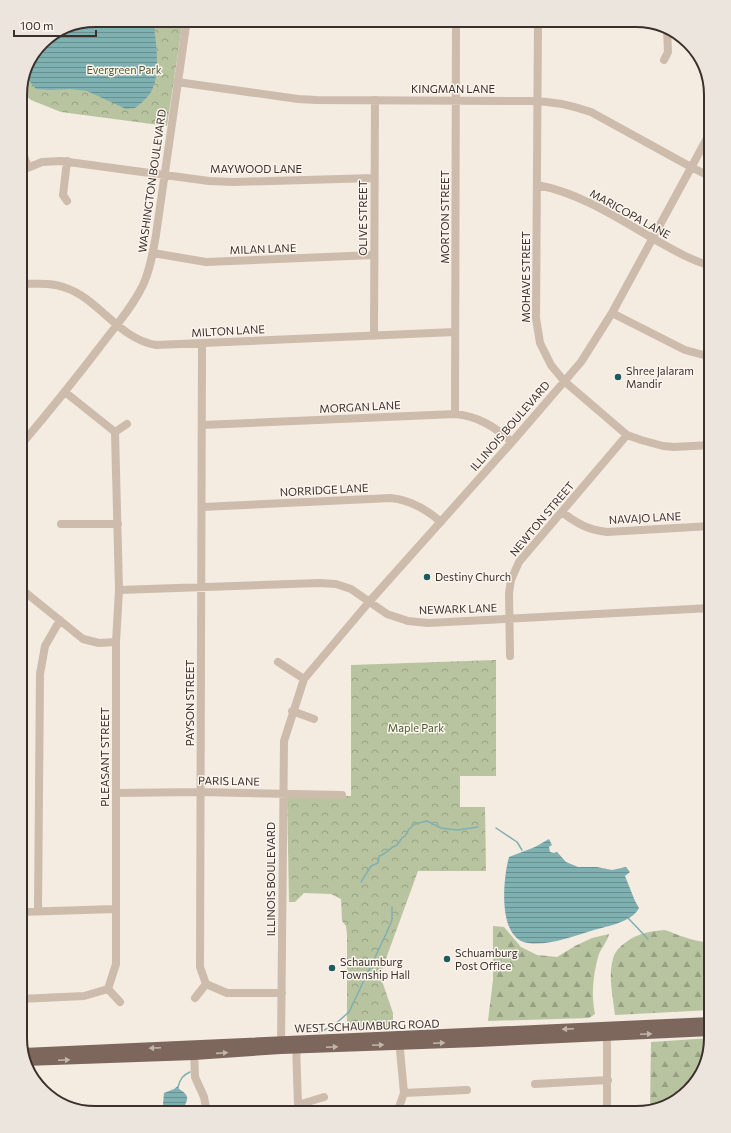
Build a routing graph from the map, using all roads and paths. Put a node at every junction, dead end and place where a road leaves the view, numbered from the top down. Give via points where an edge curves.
1 (186, 27) edge
2 (456, 27) edge
3 (538, 27) edge
4 (667, 35) edge
5 (664, 60) dead end
6 (178, 82) junction
7 (375, 100) junction
8 (456, 100) junction
9 (537, 101) junction
10 (704, 144) edge
11 (67, 161) junction
12 (28, 167) edge
13 (691, 167) junction
14 (704, 174) edge
15 (164, 175) junction
16 (374, 178) junction
17 (537, 185) junction
18 (67, 201) dead end
19 (652, 238) junction
20 (153, 253) junction
21 (374, 255) junction
22 (704, 263) edge
23 (27, 284) edge
24 (612, 313) junction
25 (118, 324) junction
26 (455, 332) junction
27 (374, 336) junction
28 (202, 344) junction
29 (704, 355) edge
30 (564, 382) junction
31 (65, 392) junction
32 (455, 414) junction
33 (127, 424) dead end
34 (202, 425) junction
35 (115, 432) junction
36 (627, 434) junction
37 (27, 438) edge
38 (512, 442) junction
39 (704, 445) edge
40 (202, 506) junction
41 (562, 512) junction
42 (441, 522) junction
43 (61, 524) dead end
44 (118, 524) junction
45 (704, 526) edge
46 (201, 588) junction
47 (119, 590) junction
48 (27, 594) edge
49 (369, 602) junction
50 (704, 608) edge
51 (509, 618) junction
52 (60, 620) junction
53 (116, 642) junction
54 (510, 656) dead end
55 (278, 662) dead end
56 (304, 678) junction
57 (292, 711) junction
58 (314, 719) dead end
59 (200, 792) junction
60 (116, 793) junction
61 (283, 793) junction
62 (342, 795) dead end
63 (116, 909) junction
64 (38, 911) junction
65 (27, 912) edge
66 (206, 984) junction
67 (108, 989) junction
68 (282, 992) junction
69 (194, 998) dead end
70 (27, 999) edge
71 (120, 1002) dead end
72 (704, 1023) edge
73 (704, 1031) edge
74 (607, 1032) junction
75 (399, 1040) junction
76 (296, 1045) junction
77 (281, 1046) junction
78 (194, 1051) junction
79 (29, 1053) edge
80 (31, 1061) edge
81 (608, 1080) junction
82 (535, 1084) dead end
83 (466, 1090) dead end
84 (404, 1093) junction
85 (324, 1097) dead end
86 (298, 1105) joint
87 (206, 1106) edge
88 (399, 1106) edge
89 (607, 1106) edge

1 - 6 street, WASHINGTON BOULEVARD
2 - 8 street, MORTON STREET
3 - 9 street, MOHAVE STREET
4 - 5 street via 668,52
6 - 7 street, KINGMAN LANE via 298,99
6 - 15 street, WASHINGTON BOULEVARD
7 - 8 street, KINGMAN LANE
7 - 16 street, OLIVE STREET
8 - 9 street, KINGMAN LANE
8 - 26 street, MORTON STREET
9 - 13 street, KINGMAN LANE via 557,102 591,112
9 - 17 street, MOHAVE STREET
10 - 13 street, ILLINOIS BOULEVARD
11 - 12 street, MAYWOOD LANE via 47,162
11 - 15 street, MAYWOOD LANE
11 - 18 street via 63,195
13 - 14 street, KINGMAN LANE
13 - 19 street, ILLINOIS BOULEVARD
15 - 16 street, MAYWOOD LANE via 221,182
15 - 20 street, WASHINGTON BOULEVARD
16 - 21 street, OLIVE STREET
17 - 19 street, MARICOPA LANE via 576,196
17 - 30 street, MOHAVE STREET via 537,327 547,359
19 - 22 street, MARICOPA LANE
19 - 24 street, ILLINOIS BOULEVARD
20 - 21 street, MILAN LANE via 206,262
20 - 25 street, WASHINGTON BOULEVARD via 143,285
21 - 27 street, OLIVE STREET
23 - 25 street, MILTON LANE via 66,288
24 - 29 street via 685,350
24 - 30 street, ILLINOIS BOULEVARD via 588,352
25 - 28 street, MILTON LANE via 132,336 152,344
25 - 31 street, WASHINGTON BOULEVARD
26 - 27 street, MILTON LANE
26 - 32 street, MORTON STREET
27 - 28 street, MILTON LANE
28 - 34 street, PAYSON STREET
30 - 36 street, MOHAVE STREET
30 - 38 street, ILLINOIS BOULEVARD
31 - 35 street
31 - 37 street, WASHINGTON BOULEVARD
32 - 34 street, MORGAN LANE
32 - 38 street, MORGAN LANE via 472,416 485,422
33 - 35 street
34 - 40 street, PAYSON STREET
35 - 44 street, PLEASANT STREET
36 - 39 street, MOHAVE STREET via 663,446
36 - 41 street, NEWTON STREET
38 - 42 street, ILLINOIS BOULEVARD
40 - 42 street, NORRIDGE LANE via 391,498 416,505
40 - 46 street, PAYSON STREET
41 - 45 street, NAVAJO LANE via 583,526 607,532
41 - 51 street, NEWTON STREET via 519,562 508,593
42 - 49 street, ILLINOIS BOULEVARD
43 - 44 street
44 - 47 street, PLEASANT STREET
46 - 47 street, NEWARK LANE
46 - 49 street, NEWARK LANE via 336,584 351,589
46 - 59 street, PAYSON STREET
47 - 53 street, PLEASANT STREET
48 - 52 street
49 - 51 street, NEWARK LANE via 387,614 408,621 428,623
49 - 56 street, ILLINOIS BOULEVARD
50 - 51 street, NEWARK LANE
51 - 54 street, NEWTON STREET
52 - 53 street via 83,639 99,643
52 - 64 street via 45,646 40,674
53 - 60 street, PLEASANT STREET
55 - 56 street
56 - 57 street, ILLINOIS BOULEVARD
57 - 58 street
57 - 61 street, ILLINOIS BOULEVARD via 284,741
59 - 60 street, PARIS LANE
59 - 61 street, PARIS LANE
59 - 66 street, PAYSON STREET via 199,962
60 - 63 street, PLEASANT STREET
61 - 62 street, PARIS LANE
61 - 68 street, ILLINOIS BOULEVARD
63 - 64 street
63 - 67 street, PLEASANT STREET via 116,964
64 - 65 street
66 - 68 street via 227,993
66 - 69 street
67 - 70 street via 84,996
67 - 71 street
68 - 77 street, ILLINOIS BOULEVARD
72 - 74 main road, WEST SCHAUMBURG ROAD
74 -> 73 main road, WEST SCHAUMBURG ROAD
74 - 75 main road, WEST SCHAUMBURG ROAD
74 - 81 street
75 - 76 main road, WEST SCHAUMBURG ROAD
75 - 84 street
76 - 77 main road, WEST SCHAUMBURG ROAD
76 - 86 street
77 - 78 main road, WEST SCHAUMBURG ROAD
78 -> 79 main road, WEST SCHAUMBURG ROAD
80 -> 78 main road, WEST SCHAUMBURG ROAD
78 - 87 street via 195,1077
81 - 82 street
81 - 89 street
83 - 84 street
84 - 88 street
85 - 86 street

